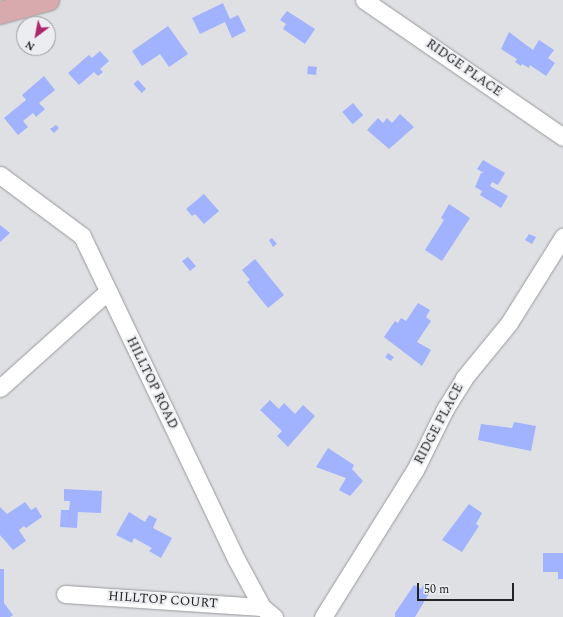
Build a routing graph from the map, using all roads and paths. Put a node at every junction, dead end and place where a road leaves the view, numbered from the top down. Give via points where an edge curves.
1 (364, 0) edge
2 (36, 2) edge
3 (0, 13) edge
4 (563, 137) edge
5 (0, 175) edge
6 (563, 237) edge
7 (108, 291) junction
8 (0, 388) edge
9 (66, 594) dead end
10 (268, 612) edge
11 (323, 617) edge

1 - 4 street, RIDGE PLACE
2 - 3 main road
5 - 7 street, HILLTOP ROAD via 82,236
6 - 11 street, RIDGE PLACE via 509,323 464,378 445,409 415,470
7 - 8 street
7 - 10 street, HILLTOP ROAD
9 - 10 street, HILLTOP COURT

